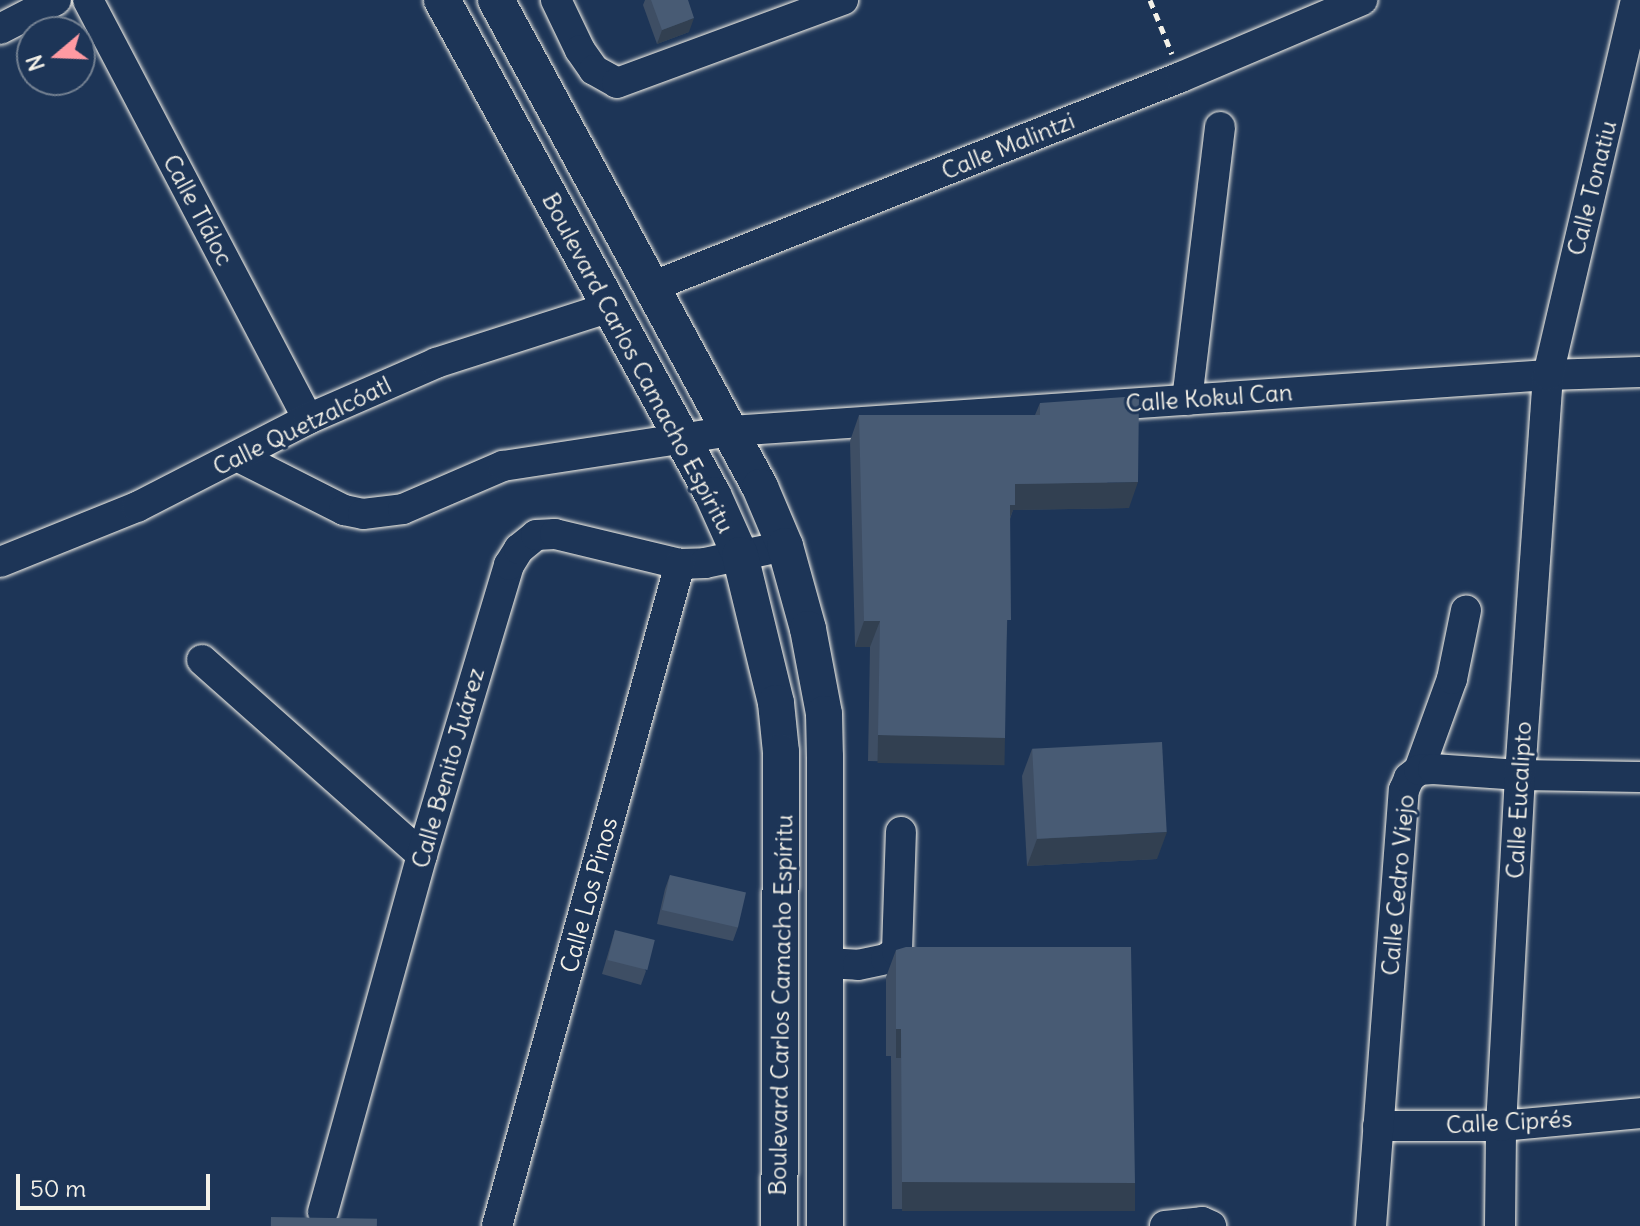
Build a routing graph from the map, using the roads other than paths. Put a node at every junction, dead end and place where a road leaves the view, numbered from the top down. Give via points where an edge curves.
1 (56, 0) edge
2 (88, 0) edge
3 (442, 0) edge
4 (496, 0) edge
5 (556, 0) edge
6 (843, 0) edge
7 (1362, 0) edge
8 (1636, 0) edge
9 (0, 29) edge
10 (1626, 108) edge
11 (1220, 127) dead end
12 (651, 287) junction
13 (610, 307) junction
14 (1640, 372) edge
15 (1548, 375) junction
16 (1187, 400) junction
17 (308, 419) junction
18 (731, 431) junction
19 (682, 441) junction
20 (237, 456) junction
21 (785, 546) junction
22 (740, 555) junction
23 (0, 562) edge
24 (680, 564) junction
25 (1466, 610) dead end
26 (202, 660) dead end
27 (1419, 770) junction
28 (1520, 775) junction
29 (1640, 777) edge
30 (901, 832) dead end
31 (422, 855) junction
32 (825, 963) junction
33 (1640, 1113) edge
34 (1378, 1126) junction
35 (1501, 1126) junction
36 (323, 1212) dead end
37 (497, 1226) edge
38 (779, 1226) edge
39 (825, 1226) edge
40 (1165, 1226) edge
41 (1211, 1226) edge
42 (1371, 1226) edge
43 (1500, 1226) edge

1 - 9 street
2 - 17 street, Calle Tláloc
3 - 13 main road, Boulevard Carlos Camacho Espíritu
4 - 12 main road, Boulevard Carlos Camacho Espíritu
5 - 6 street via 594,70 617,83
7 - 12 street, Calle Malintzi
8 - 10 street, Calle Tonatiu
10 - 15 street, Calle Tonatiu
11 - 16 street
12 - 18 main road, Boulevard Carlos Camacho Espíritu
13 - 17 street, Calle Quetzalcóatl via 436,363
13 - 19 main road, Boulevard Carlos Camacho Espíritu
14 - 15 street, Calle Kokul Can
15 - 16 street, Calle Kokul Can
15 - 28 street, Calle Eucalipto
16 - 18 street, Calle Kokul Can
17 - 20 street, Calle Quetzalcóatl
18 - 19 street, Calle Kokul Can
18 - 21 main road, Boulevard Carlos Camacho Espíritu
19 - 20 street, Calle Kokul Can via 503,466 403,509 363,514 344,510
19 - 22 main road, Boulevard Carlos Camacho Espíritu
20 - 23 street, Calle Quetzalcóatl via 137,507
21 - 22 street, Calle Benito Juárez
21 - 32 main road, Boulevard Carlos Camacho Espíritu via 824,714
22 - 24 street, Calle Benito Juárez
22 - 38 main road, Boulevard Carlos Camacho Espíritu via 776,703 781,752
24 - 31 street, Calle Benito Juárez via 555,534 536,535 519,549 509,565
24 - 37 street, Calle Los Pinos
25 - 27 street via 1452,679
26 - 31 street
27 - 28 street, Calle Cedro Viejo
27 - 34 street, Calle Cedro Viejo via 1404,790
28 - 29 street, Calle Cedro Viejo
28 - 35 street, Calle Eucalipto
30 - 32 street via 897,951 858,965
31 - 36 street, Calle Benito Juárez
32 - 39 main road, Boulevard Carlos Camacho Espíritu
33 - 35 street, Calle Ciprés
34 - 35 street, Calle Ciprés
34 - 42 street, Calle Cedro Viejo
35 - 43 street, Calle Eucalipto
40 - 41 street

